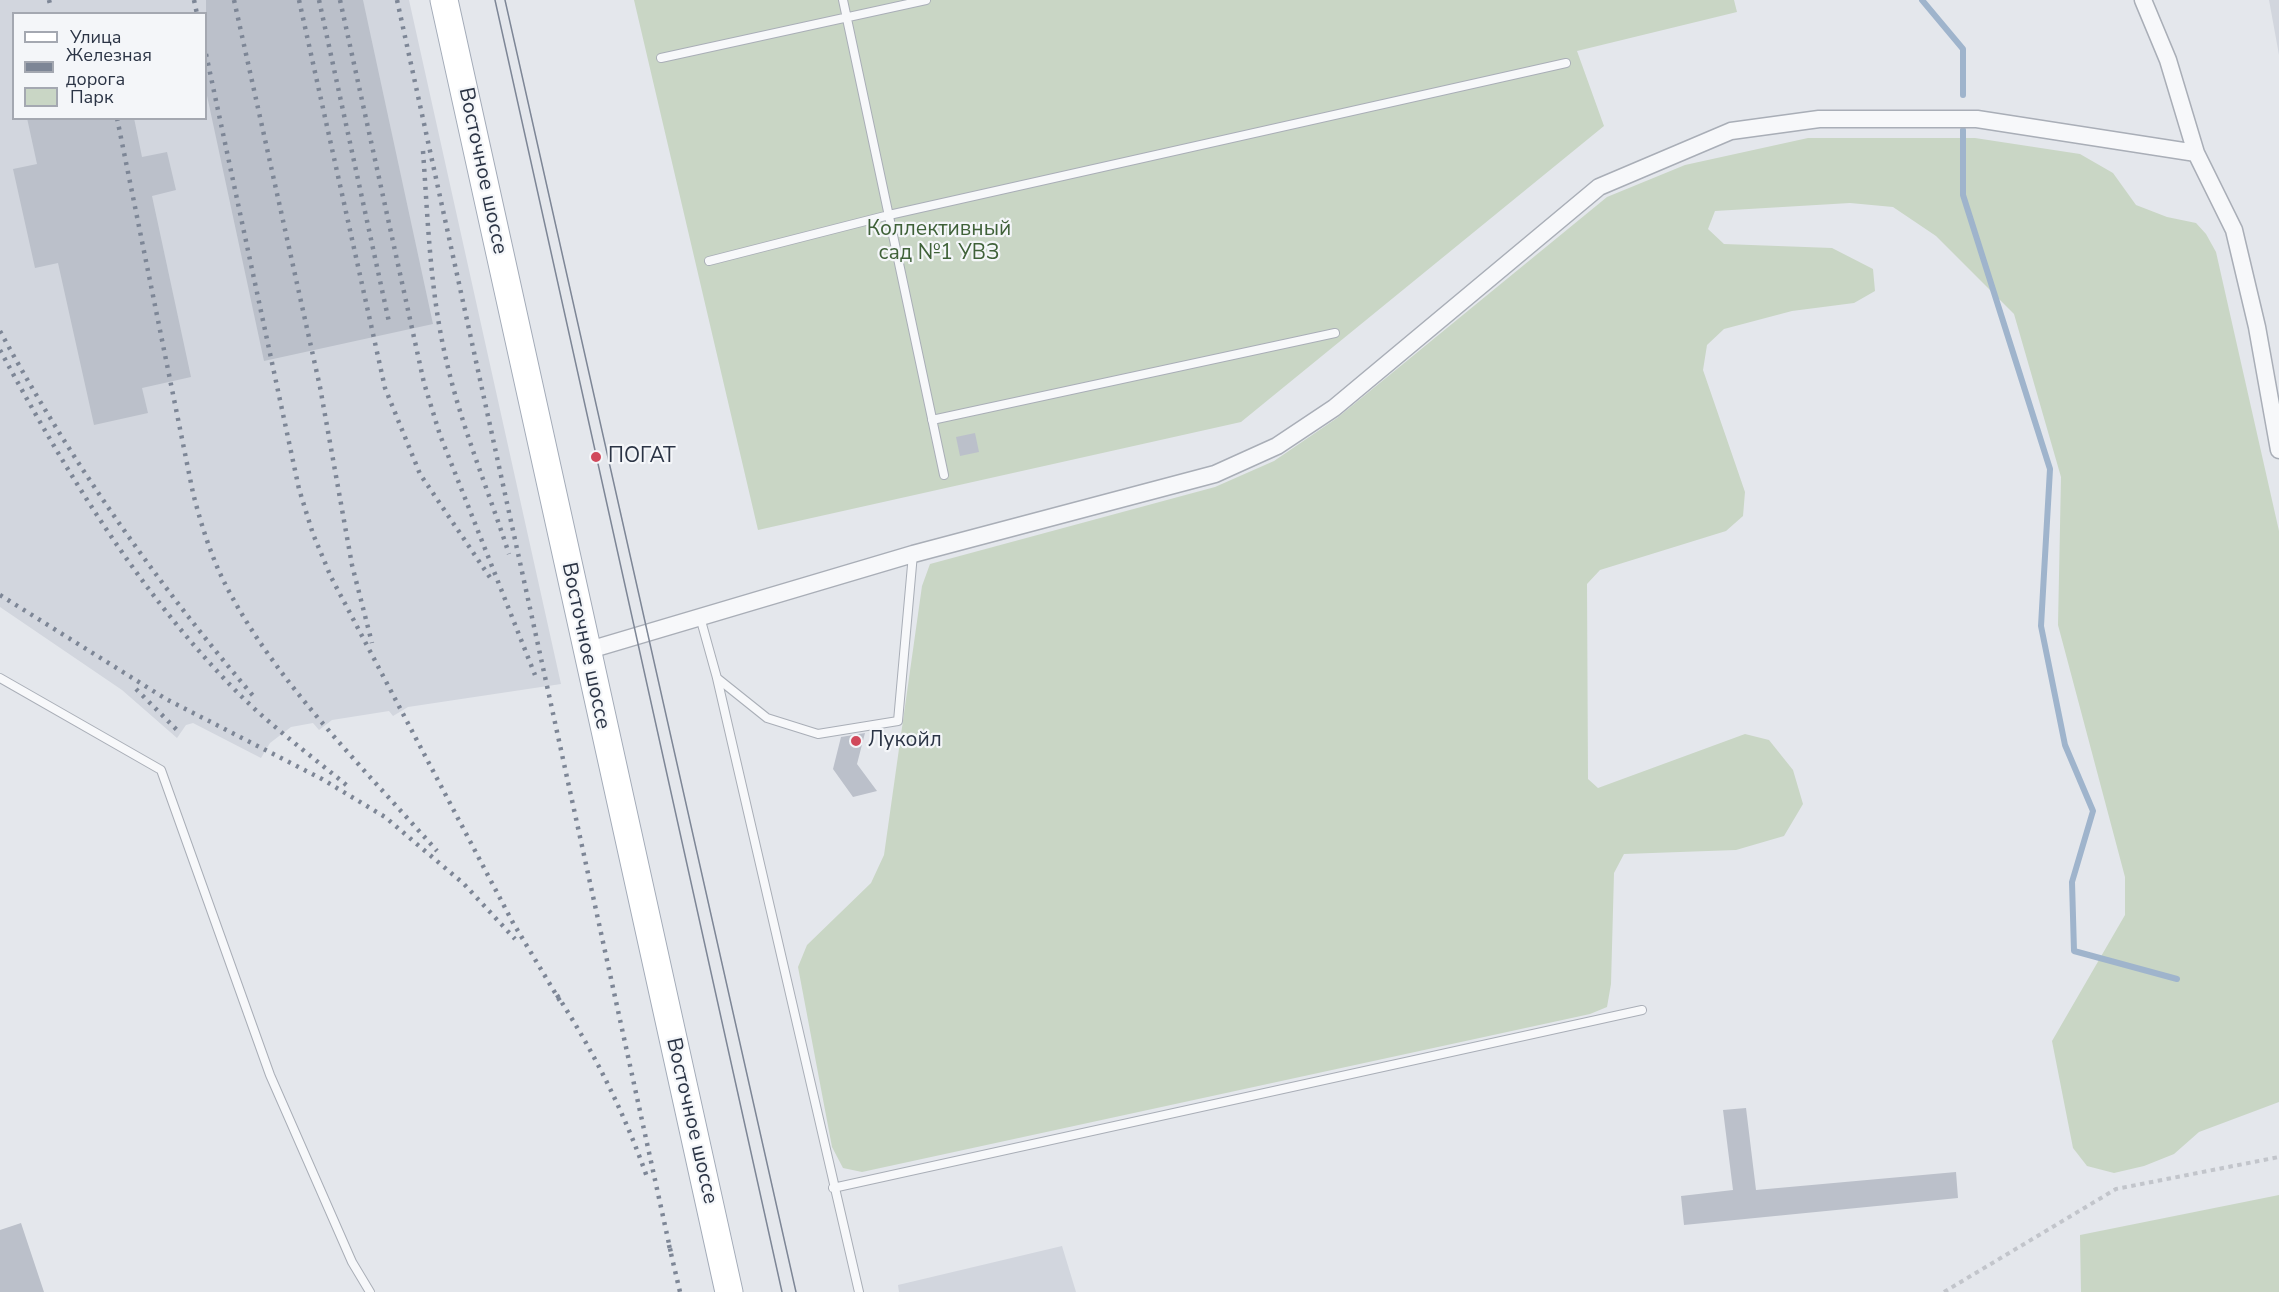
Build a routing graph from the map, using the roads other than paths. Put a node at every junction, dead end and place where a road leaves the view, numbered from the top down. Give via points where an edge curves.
1 (444, 0) edge
2 (843, 0) edge
3 (926, 0) edge
4 (2143, 0) edge
5 (847, 18) junction
6 (661, 58) dead end
7 (1566, 63) dead end
8 (2196, 153) junction
9 (889, 215) junction
10 (709, 261) dead end
11 (1335, 333) dead end
12 (932, 420) junction
13 (2279, 450) edge
14 (944, 475) dead end
15 (914, 554) junction
16 (700, 617) junction
17 (586, 651) junction
18 (0, 678) edge
19 (717, 678) junction
20 (1642, 1010) dead end
21 (833, 1188) junction
22 (724, 1290) edge
23 (370, 1292) edge
24 (859, 1292) edge

1 - 17 main road, Восточное шоссе
2 - 5 lane
3 - 5 lane
4 - 8 street via 2168,60
5 - 6 lane
5 - 9 lane
7 - 9 lane
8 - 13 street via 2234,230 2257,327
8 - 15 street via 1977,119 1819,119 1731,131 1599,187 1334,408 1277,446 1215,474
9 - 10 lane
9 - 12 lane
11 - 12 lane
12 - 14 lane
15 - 16 street
15 - 19 lane via 898,721 818,734 766,718
16 - 17 street
16 - 19 lane
17 - 22 main road, Восточное шоссе
18 - 23 lane via 161,770 270,1074 352,1262
19 - 21 lane
20 - 21 lane
21 - 24 lane

